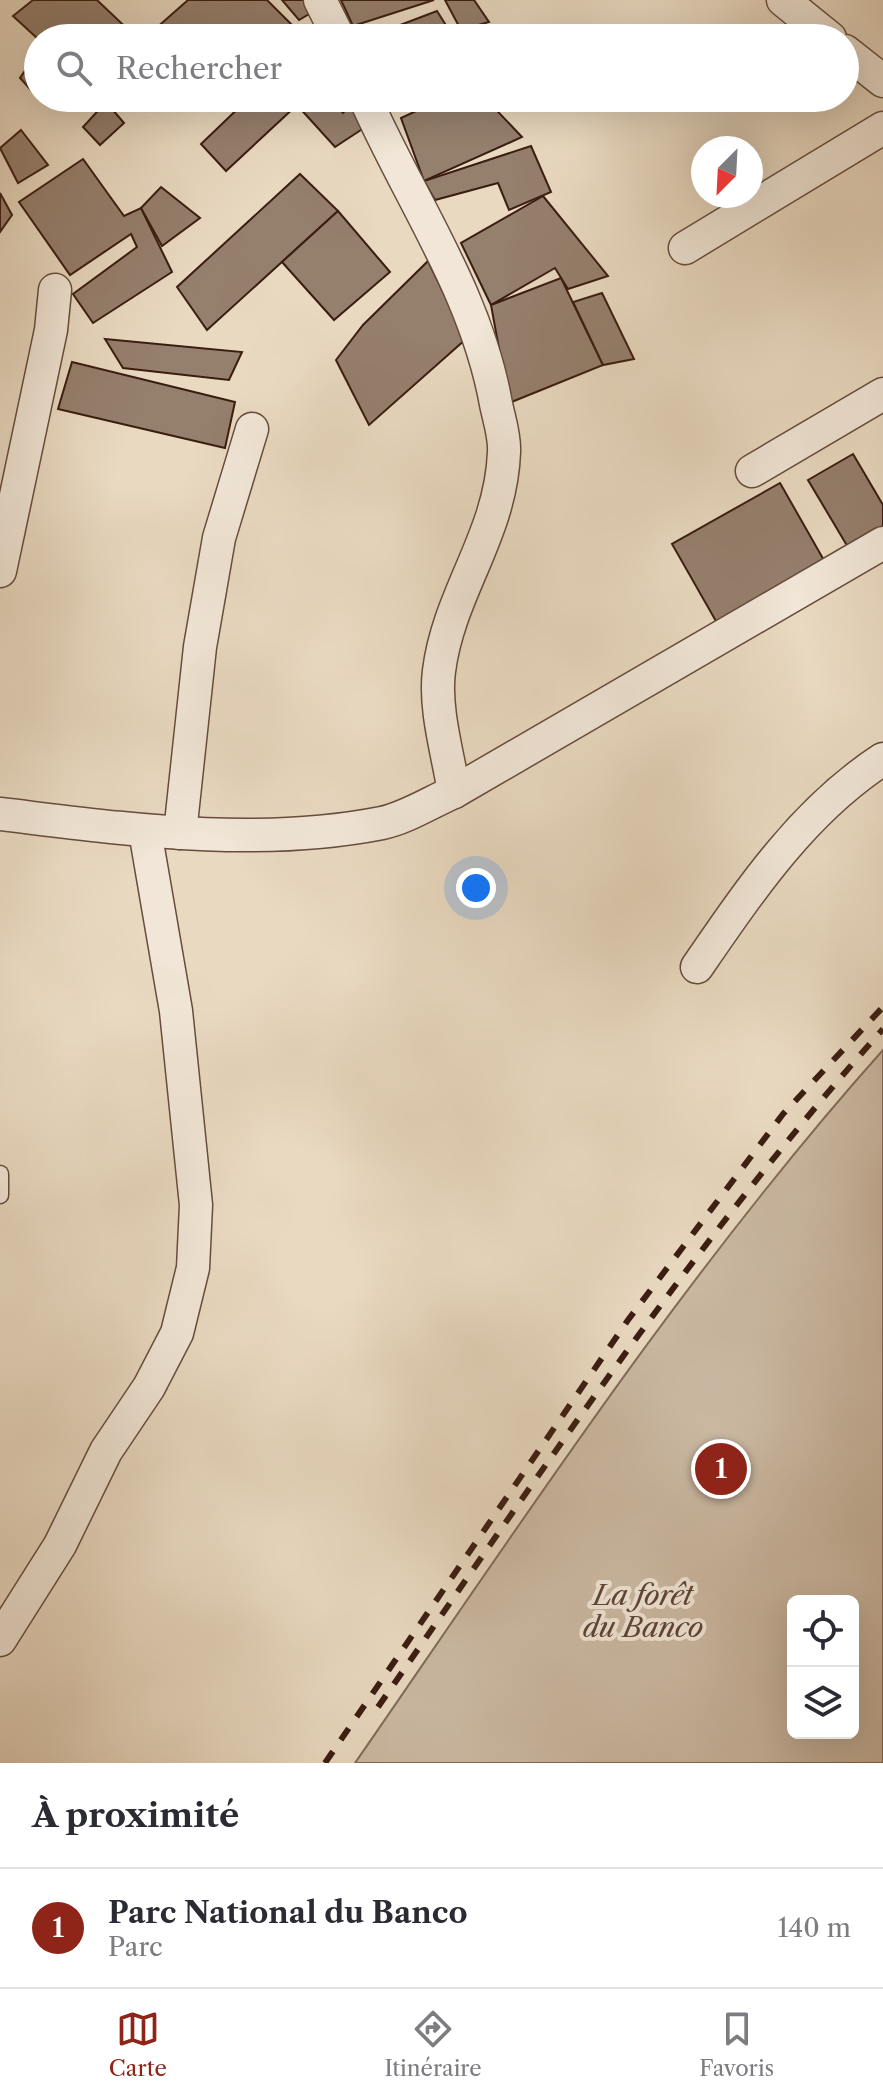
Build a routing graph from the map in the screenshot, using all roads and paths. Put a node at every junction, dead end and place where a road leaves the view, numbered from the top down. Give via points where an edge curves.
1 (320, 0) edge
2 (783, 0) edge
3 (332, 24) edge
4 (813, 24) edge
5 (859, 62) edge
6 (883, 81) edge
7 (372, 112) edge
8 (883, 128) edge
9 (685, 248) dead end
10 (55, 290) dead end
11 (883, 394) edge
12 (252, 429) dead end
13 (752, 471) dead end
14 (883, 543) edge
15 (0, 571) edge
16 (883, 759) edge
17 (454, 792) junction
18 (0, 814) edge
19 (145, 831) junction
20 (180, 833) junction
21 (697, 967) dead end
22 (0, 1174) edge
23 (0, 1195) edge
24 (0, 1640) edge

1 - 3 street
2 - 4 street
5 - 6 street
7 - 17 street via 470,307 492,381 504,448 499,498 453,613 439,673
8 - 9 street
10 - 15 street
11 - 13 street
12 - 20 street via 216,554
14 - 17 street
16 - 21 street via 805,823 760,875
17 - 20 street via 385,822 264,838
18 - 19 street
19 - 20 street
19 - 24 street via 176,1011 196,1205 193,1268 177,1333 163,1360 106,1451 60,1545
22 - 23 lane

